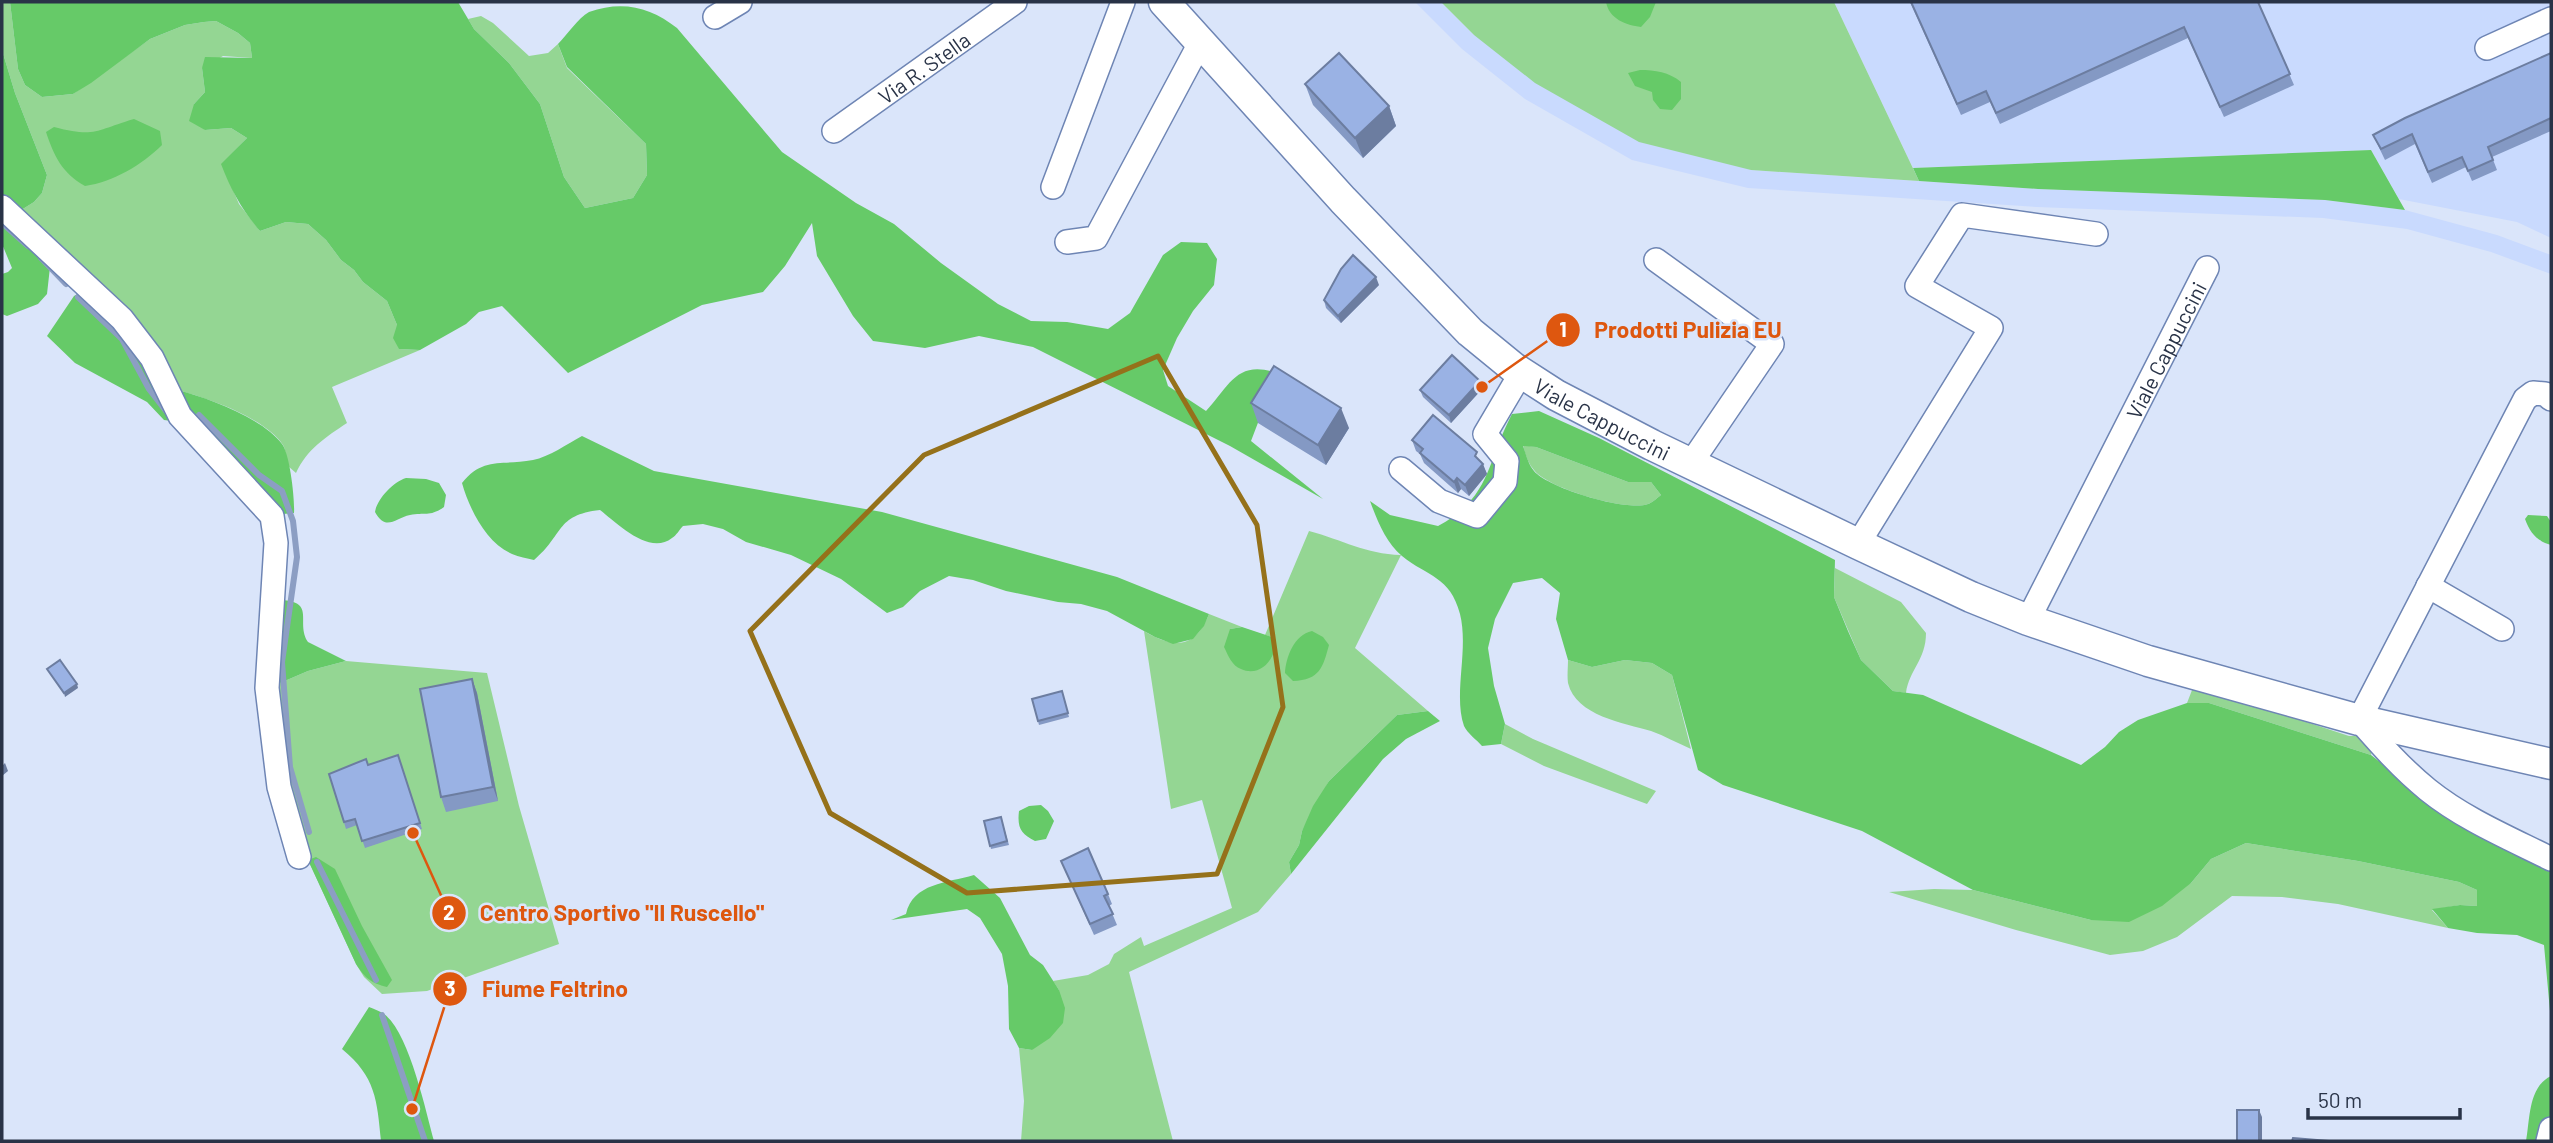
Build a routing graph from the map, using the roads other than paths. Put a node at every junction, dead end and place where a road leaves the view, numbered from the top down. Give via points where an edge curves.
1 (740, 2) edge
2 (1015, 2) edge
3 (1123, 2) edge
4 (1164, 2) edge
5 (715, 17) dead end
6 (2551, 19) edge
7 (1200, 43) junction
8 (2487, 48) dead end
9 (834, 131) dead end
10 (1053, 187) dead end
11 (2, 207) edge
12 (2096, 234) dead end
13 (1067, 242) dead end
14 (1656, 260) dead end
15 (2207, 268) dead end
16 (1521, 373) junction
17 (2551, 399) edge
18 (1691, 463) junction
19 (1401, 469) dead end
20 (1858, 544) junction
21 (2428, 586) junction
22 (2028, 620) junction
23 (2502, 629) dead end
24 (2359, 720) junction
25 (2551, 764) edge
26 (299, 858) dead end
27 (2551, 859) edge
28 (2551, 1129) edge
29 (2549, 1141) edge

1 - 5 street
2 - 9 street, Via R. Stella
3 - 10 street
4 - 7 street, Viale Cappuccini
6 - 8 street
7 - 13 street via 1096,238
7 - 16 street, Viale Cappuccini via 1470,332
11 - 26 street via 122,319 152,358 180,416 272,516 276,543 267,688 278,787
12 - 20 street via 1962,215 1917,286 1991,328
14 - 18 street via 1772,344
15 - 22 street, Viale Cappuccini
16 - 18 street, Viale Cappuccini
16 - 19 street via 1485,434 1507,461 1505,482 1477,516 1439,501
17 - 21 street via 2533,393 2525,399
18 - 20 street, Viale Cappuccini
20 - 22 street, Viale Cappuccini
21 - 23 street
21 - 24 street
22 - 24 street, Viale Cappuccini via 2148,661
24 - 25 street, Viale Cappuccini
24 - 27 street via 2428,790 2481,824
28 - 29 street

